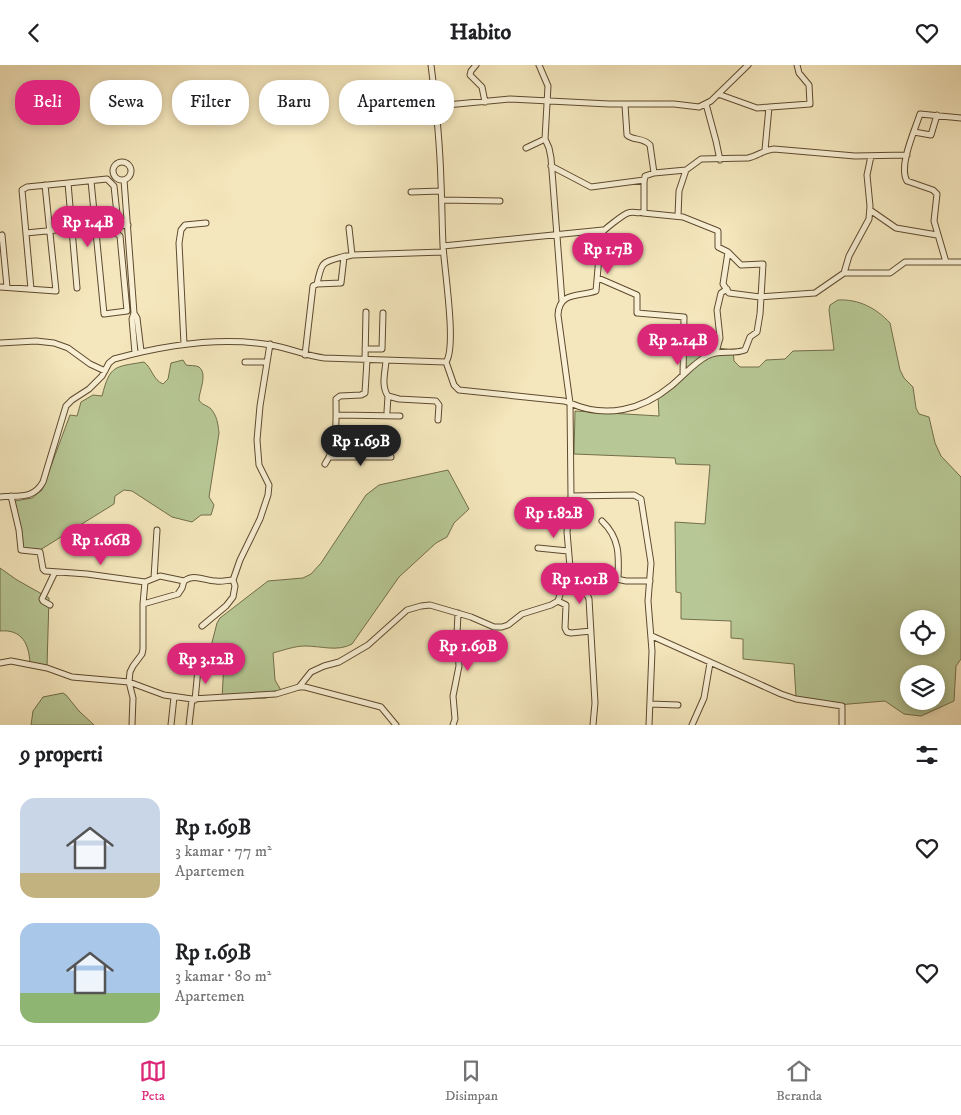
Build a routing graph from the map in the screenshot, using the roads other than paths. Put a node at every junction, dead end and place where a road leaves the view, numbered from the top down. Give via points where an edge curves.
1 (431, 65) edge
2 (476, 65) edge
3 (539, 65) edge
4 (748, 65) edge
5 (797, 65) edge
6 (433, 80) edge
7 (718, 94) junction
8 (485, 102) junction
9 (548, 102) junction
10 (454, 104) edge
11 (706, 104) junction
12 (625, 105) junction
13 (769, 107) junction
14 (937, 115) junction
15 (961, 118) edge
16 (437, 125) edge
17 (914, 132) junction
18 (545, 139) junction
19 (526, 148) dead end
20 (765, 150) junction
21 (907, 155) junction
22 (871, 156) junction
23 (720, 160) junction
24 (551, 166) junction
25 (686, 170) junction
26 (654, 173) junction
27 (124, 180) dead end
28 (644, 180) junction
29 (91, 181) junction
30 (68, 183) junction
31 (45, 185) junction
32 (441, 191) junction
33 (411, 192) dead end
34 (442, 200) junction
35 (500, 201) dead end
36 (870, 210) junction
37 (643, 213) junction
38 (678, 217) junction
39 (128, 223) junction
40 (206, 223) dead end
41 (110, 225) junction
42 (96, 227) junction
43 (349, 228) dead end
44 (72, 229) junction
45 (50, 231) junction
46 (603, 231) junction
47 (26, 233) junction
48 (556, 235) junction
49 (938, 235) junction
50 (0, 236) edge
51 (443, 246) junction
52 (443, 252) junction
53 (728, 252) junction
54 (350, 255) junction
55 (946, 262) junction
56 (961, 262) edge
57 (844, 273) junction
58 (598, 277) junction
59 (317, 284) junction
60 (0, 287) edge
61 (7, 287) junction
62 (77, 288) dead end
63 (31, 289) junction
64 (726, 289) junction
65 (760, 297) junction
66 (562, 301) junction
67 (366, 312) dead end
68 (383, 313) dead end
69 (0, 343) edge
70 (184, 343) junction
71 (270, 344) junction
72 (365, 349) junction
73 (138, 352) junction
74 (716, 352) junction
75 (305, 355) junction
76 (366, 360) junction
77 (386, 361) junction
78 (244, 362) dead end
79 (267, 362) junction
80 (446, 362) junction
81 (105, 371) junction
82 (684, 375) junction
83 (388, 396) junction
84 (570, 403) junction
85 (387, 411) dead end
86 (337, 415) junction
87 (400, 416) dead end
88 (438, 420) dead end
89 (336, 435) junction
90 (396, 436) dead end
91 (330, 457) junction
92 (391, 457) dead end
93 (325, 464) dead end
94 (11, 496) junction
95 (571, 496) junction
96 (0, 497) edge
97 (602, 521) dead end
98 (157, 530) dead end
99 (538, 548) dead end
100 (568, 551) junction
101 (55, 572) junction
102 (154, 578) junction
103 (571, 579) junction
104 (618, 579) junction
105 (233, 580) junction
106 (184, 581) junction
107 (650, 581) junction
108 (145, 582) junction
109 (586, 590) junction
110 (558, 601) junction
111 (143, 604) junction
112 (50, 605) dead end
113 (458, 613) junction
114 (202, 626) dead end
115 (591, 631) junction
116 (652, 636) junction
117 (0, 663) edge
118 (710, 663) junction
119 (198, 669) dead end
120 (129, 681) junction
121 (299, 687) junction
122 (174, 697) junction
123 (193, 699) junction
124 (650, 703) junction
125 (678, 705) dead end
126 (132, 725) edge
127 (171, 725) edge
128 (189, 725) edge
129 (396, 725) edge
130 (453, 725) edge
131 (593, 725) edge
132 (649, 725) edge
133 (692, 725) edge
134 (842, 725) edge

1 - 6 street
2 - 8 street via 470,75 482,87
3 - 9 street via 548,83
4 - 7 street
5 - 13 street via 798,73 809,85 810,104
7 - 11 street
7 - 13 street via 757,108
8 - 9 street via 510,99
8 - 10 street
9 - 12 street
9 - 18 street
11 - 12 street via 699,107
11 - 23 street
12 - 26 street via 626,135 643,139 650,145
13 - 20 street
14 - 15 street
14 - 17 street via 920,114
14 - 17 street via 931,135
16 - 32 street
17 - 21 street
18 - 19 street
18 - 24 street
20 - 22 street
20 - 23 street via 753,157
21 - 22 street
21 - 49 street via 907,181 937,194 934,217
22 - 36 street via 868,175
23 - 25 street via 701,159
24 - 28 street via 591,187
24 - 48 street
25 - 26 street
25 - 38 street via 679,191
26 - 28 street via 645,176
27 - 39 street
28 - 37 street
29 - 30 street
29 - 41 street via 107,179 114,186 118,214 110,218
29 - 42 street
30 - 31 street
30 - 44 street
31 - 45 street
31 - 47 street via 22,190
32 - 33 street
32 - 34 street
34 - 35 street
34 - 51 street
36 - 49 street via 896,228
36 - 57 street via 867,224 849,256
37 - 38 street
37 - 46 street via 628,213
38 - 53 street via 718,231 718,247
39 - 41 street
39 - 73 street
40 - 70 street via 185,225 180,235
41 - 42 street
41 - 42 street via 112,233 120,236 127,311 104,314
42 - 44 street
43 - 54 street
44 - 45 street
44 - 62 street
45 - 47 street
45 - 63 street via 56,291
46 - 48 street
46 - 58 street
47 - 63 street
48 - 51 street
48 - 66 street
49 - 55 street
50 - 61 street
51 - 52 street
52 - 54 street
52 - 80 street via 450,338 450,354
53 - 64 street
53 - 65 street via 742,265 763,265
54 - 59 street via 327,261 321,267
54 - 59 street via 343,260 341,283
55 - 56 street
55 - 57 street via 906,262 890,273
57 - 65 street via 814,293
58 - 66 street via 595,292
58 - 82 street via 637,295 637,313 684,317
59 - 75 street via 313,288
60 - 61 street
61 - 63 street
64 - 65 street via 729,293
64 - 74 street via 721,293 717,310 720,338
65 - 74 street via 757,332 750,337 745,350
66 - 84 street via 558,315
67 - 72 street
68 - 72 street via 382,349
69 - 81 street via 54,343
70 - 71 street
70 - 73 street
71 - 75 street
71 - 79 street
72 - 76 street
73 - 81 street via 111,360
74 - 82 street
75 - 76 street
76 - 77 street
76 - 86 street via 365,393 338,397
77 - 80 street
77 - 83 street via 384,383
78 - 79 street
79 - 105 street via 257,440 259,465 269,485 268,495
80 - 84 street via 459,390
81 - 94 street via 89,389 66,406 43,482 36,492
82 - 84 street via 658,395 632,409 594,411
83 - 85 street
83 - 88 street via 436,401 439,405
84 - 95 street
86 - 87 street
86 - 89 street
89 - 90 street
89 - 91 street
91 - 92 street
91 - 93 street
94 - 96 street
94 - 101 street via 21,550 40,552 43,569
95 - 100 street
95 - 107 street via 639,497 643,503 650,556
97 - 104 street via 618,545
98 - 102 street
99 - 100 street
100 - 103 street
101 - 108 street
101 - 112 street via 42,599
102 - 106 street via 160,576
102 - 108 street
103 - 109 street
103 - 110 street via 562,585
104 - 107 street
104 - 109 street via 604,576 598,589
105 - 106 street via 215,581 200,577
105 - 114 street via 235,590 230,600
106 - 111 street via 178,594
107 - 116 street via 648,609
108 - 111 street
109 - 115 street
110 - 113 street via 524,613 502,627
110 - 115 street via 566,605 567,632
111 - 120 street via 143,649 132,666
113 - 121 street via 430,605 406,610 372,642 343,660 311,672
113 - 130 street via 459,665 453,696
115 - 131 street
116 - 118 street
116 - 124 street
117 - 120 street via 12,661 47,667 72,677
118 - 133 street via 704,698
118 - 134 street via 787,697 842,706
119 - 123 street
120 - 122 street
120 - 126 street via 133,698
121 - 123 street via 276,694
121 - 129 street via 381,707
122 - 123 street
122 - 127 street
123 - 128 street
124 - 125 street
124 - 132 street

